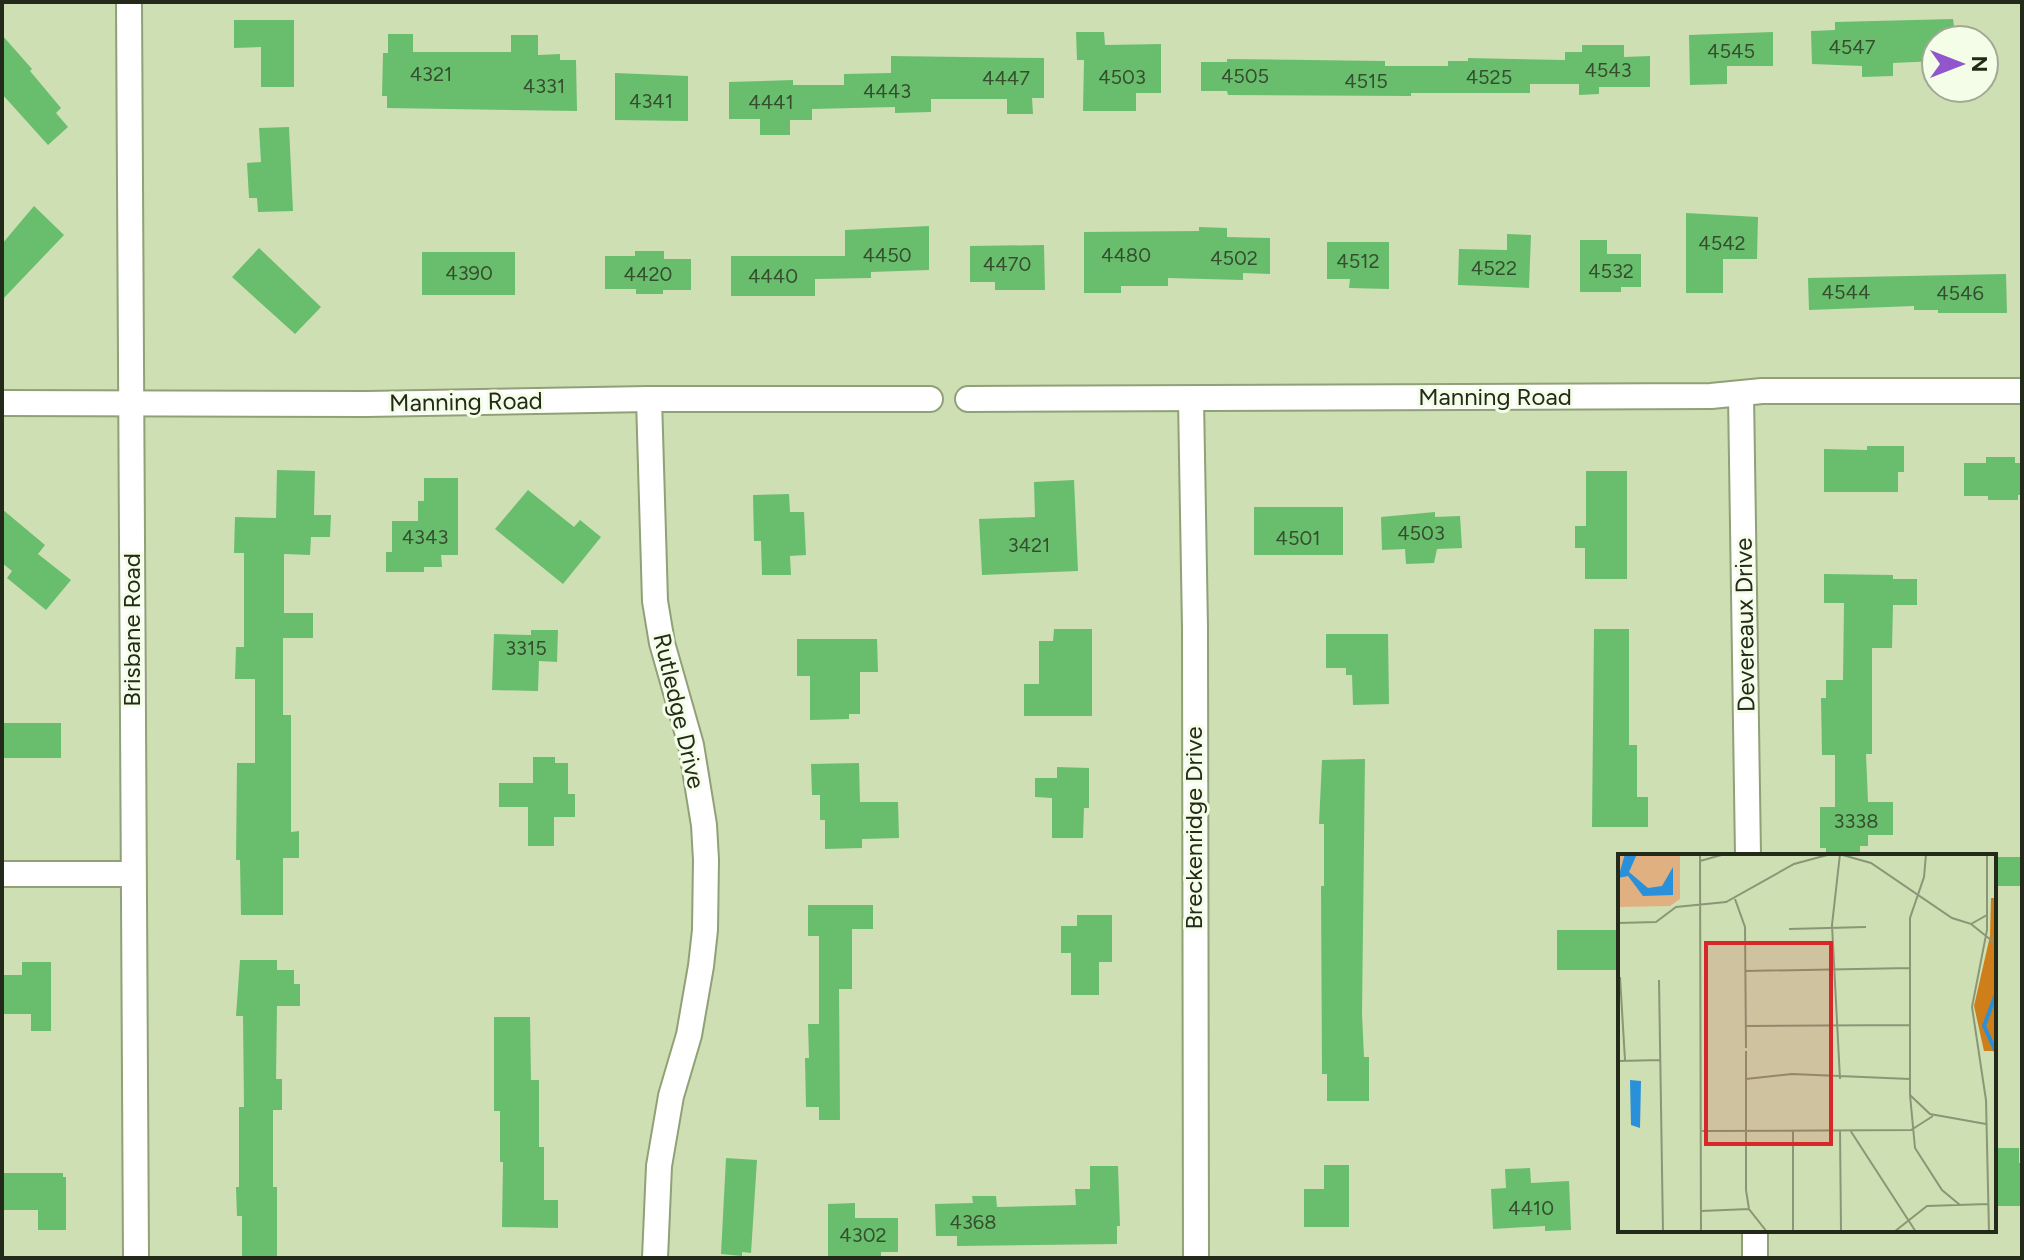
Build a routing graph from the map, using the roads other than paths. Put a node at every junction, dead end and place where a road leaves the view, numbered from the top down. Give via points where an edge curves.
1 (129, 2) edge
2 (2022, 391) edge
3 (1741, 394) junction
4 (649, 399) junction
5 (930, 399) dead end
6 (968, 399) dead end
7 (1191, 399) junction
8 (2, 403) edge
9 (131, 403) junction
10 (1748, 854) edge
11 (2, 874) edge
12 (133, 874) junction
13 (1755, 1232) edge
14 (136, 1258) edge
15 (655, 1258) edge
16 (1196, 1258) edge
17 (1755, 1258) edge

1 - 9 street, Brisbane Road
2 - 3 street, Manning Road
3 - 7 street, Manning Road
3 - 10 street, Devereaux Drive
4 - 5 street, Manning Road
4 - 9 street, Manning Road
4 - 15 street, Rutledge Drive via 655,601 691,745 706,860 701,966 659,1166
6 - 7 street, Manning Road
7 - 16 street, Breckenridge Drive
8 - 9 street, Manning Road
9 - 12 street, Brisbane Road
11 - 12 street
12 - 14 street, Brisbane Road
13 - 17 street

